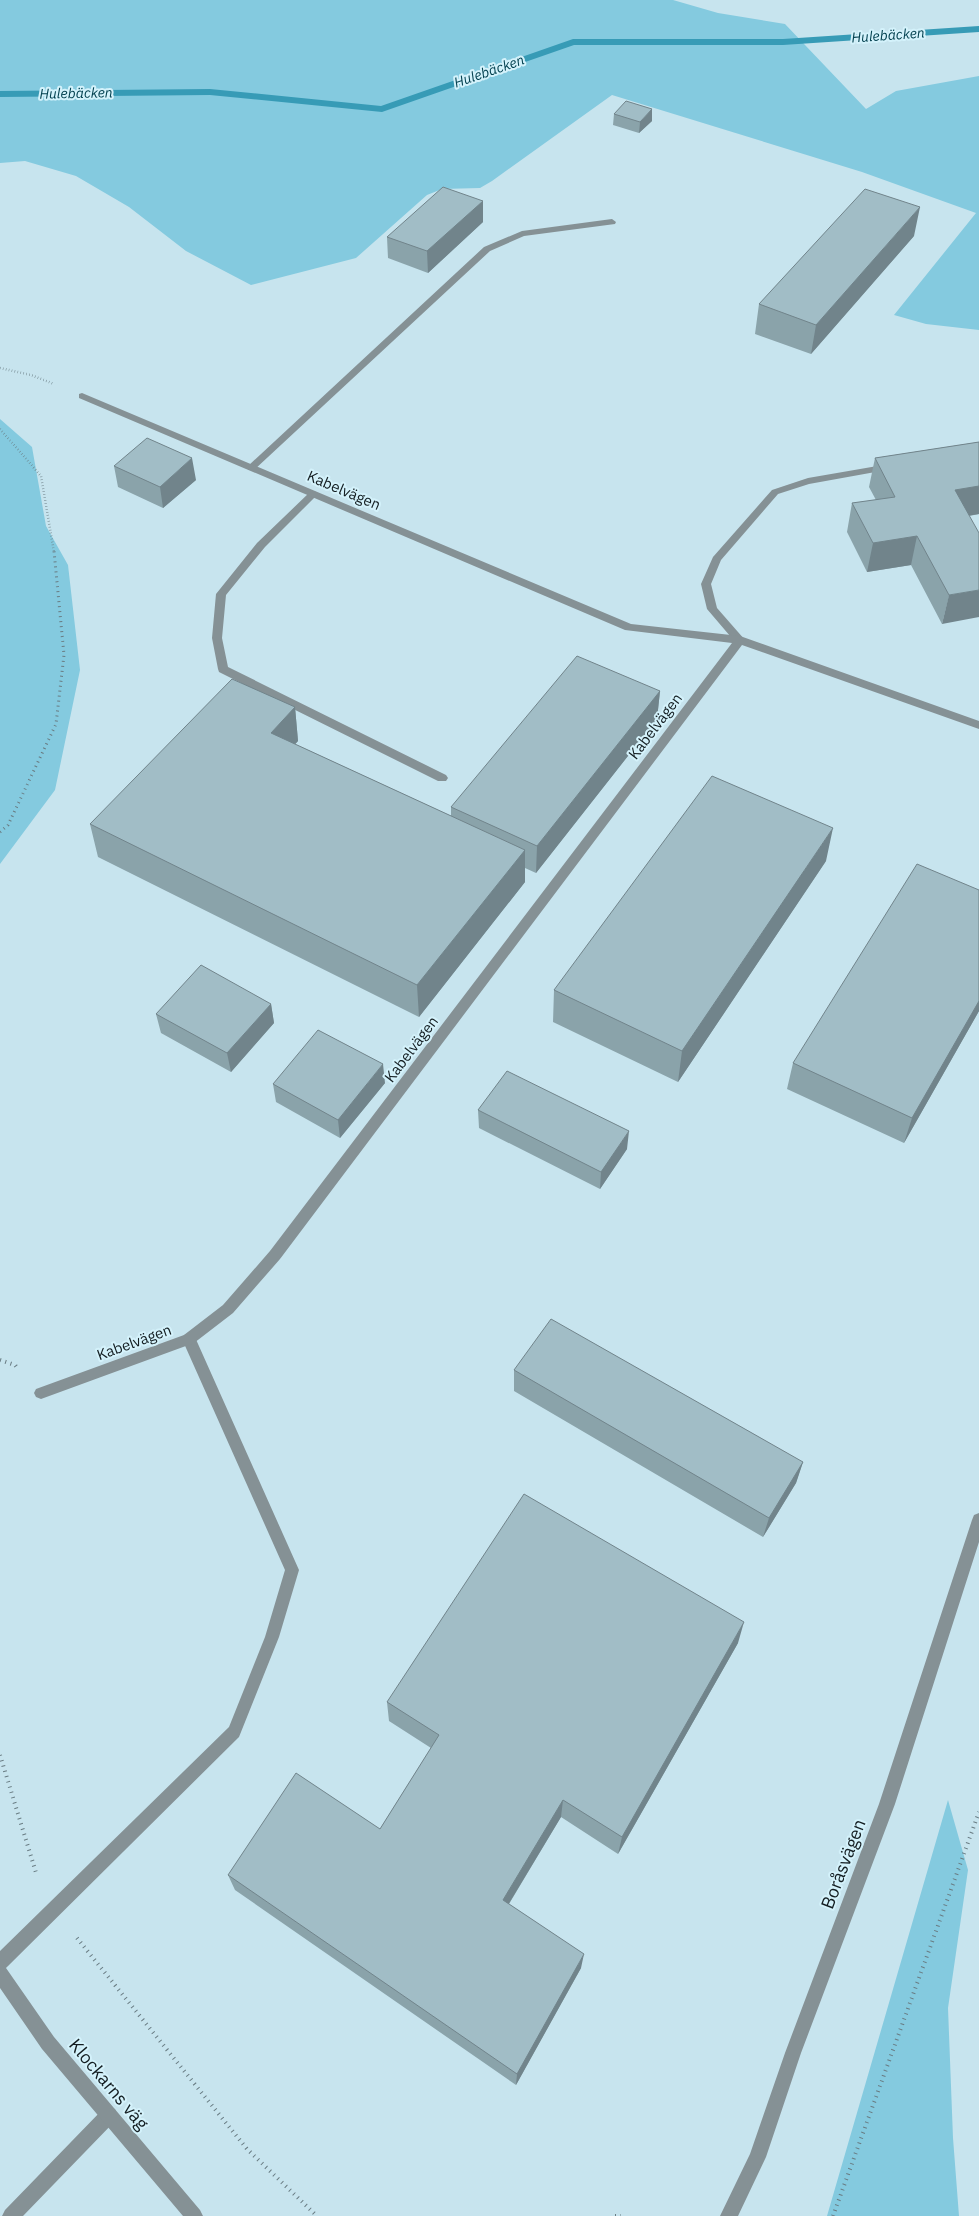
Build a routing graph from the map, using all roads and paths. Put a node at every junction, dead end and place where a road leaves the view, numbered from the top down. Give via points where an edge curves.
1 (612, 222) dead end
2 (0, 368) edge
3 (82, 396) joint
4 (1, 430) edge
5 (903, 465) edge
6 (250, 468) junction
7 (313, 494) junction
8 (740, 640) junction
9 (979, 724) edge
10 (442, 778) dead end
11 (0, 832) edge
12 (189, 1339) junction
13 (41, 1393) dead end
14 (979, 1520) edge
15 (0, 1755) edge
16 (979, 1812) edge
17 (54, 1908) junction
18 (0, 1962) edge
19 (0, 1974) edge
20 (109, 2115) junction
21 (11, 2216) edge
22 (194, 2216) edge
23 (317, 2216) edge
24 (615, 2216) edge
25 (621, 2216) edge
26 (729, 2216) edge
27 (833, 2216) edge

1 - 6 street via 522,234 487,249
2 - 3 path via 31,375
3 - 6 street, Kabelvägen
4 - 11 path via 41,476 56,566 64,655 56,724 8,825
5 - 8 street via 808,481 775,492 717,559 706,584 712,609
6 - 7 street, Kabelvägen
7 - 8 street, Kabelvägen via 629,627
7 - 10 street via 261,545 221,594 217,638 223,669
8 - 9 street, Kabelvägen
8 - 12 street, Kabelvägen via 275,1255 228,1309
12 - 13 street, Kabelvägen
12 - 17 street via 292,1570 272,1637 234,1732
14 - 26 street, Boråsvägen via 887,1804 757,2157
15 - 17 path via 35,1871
16 - 27 path
17 - 18 street
17 - 23 path via 247,2149
19 - 20 street, Klockarns väg via 48,2043
20 - 21 street
20 - 22 street, Klockarns väg
24 - 25 path

